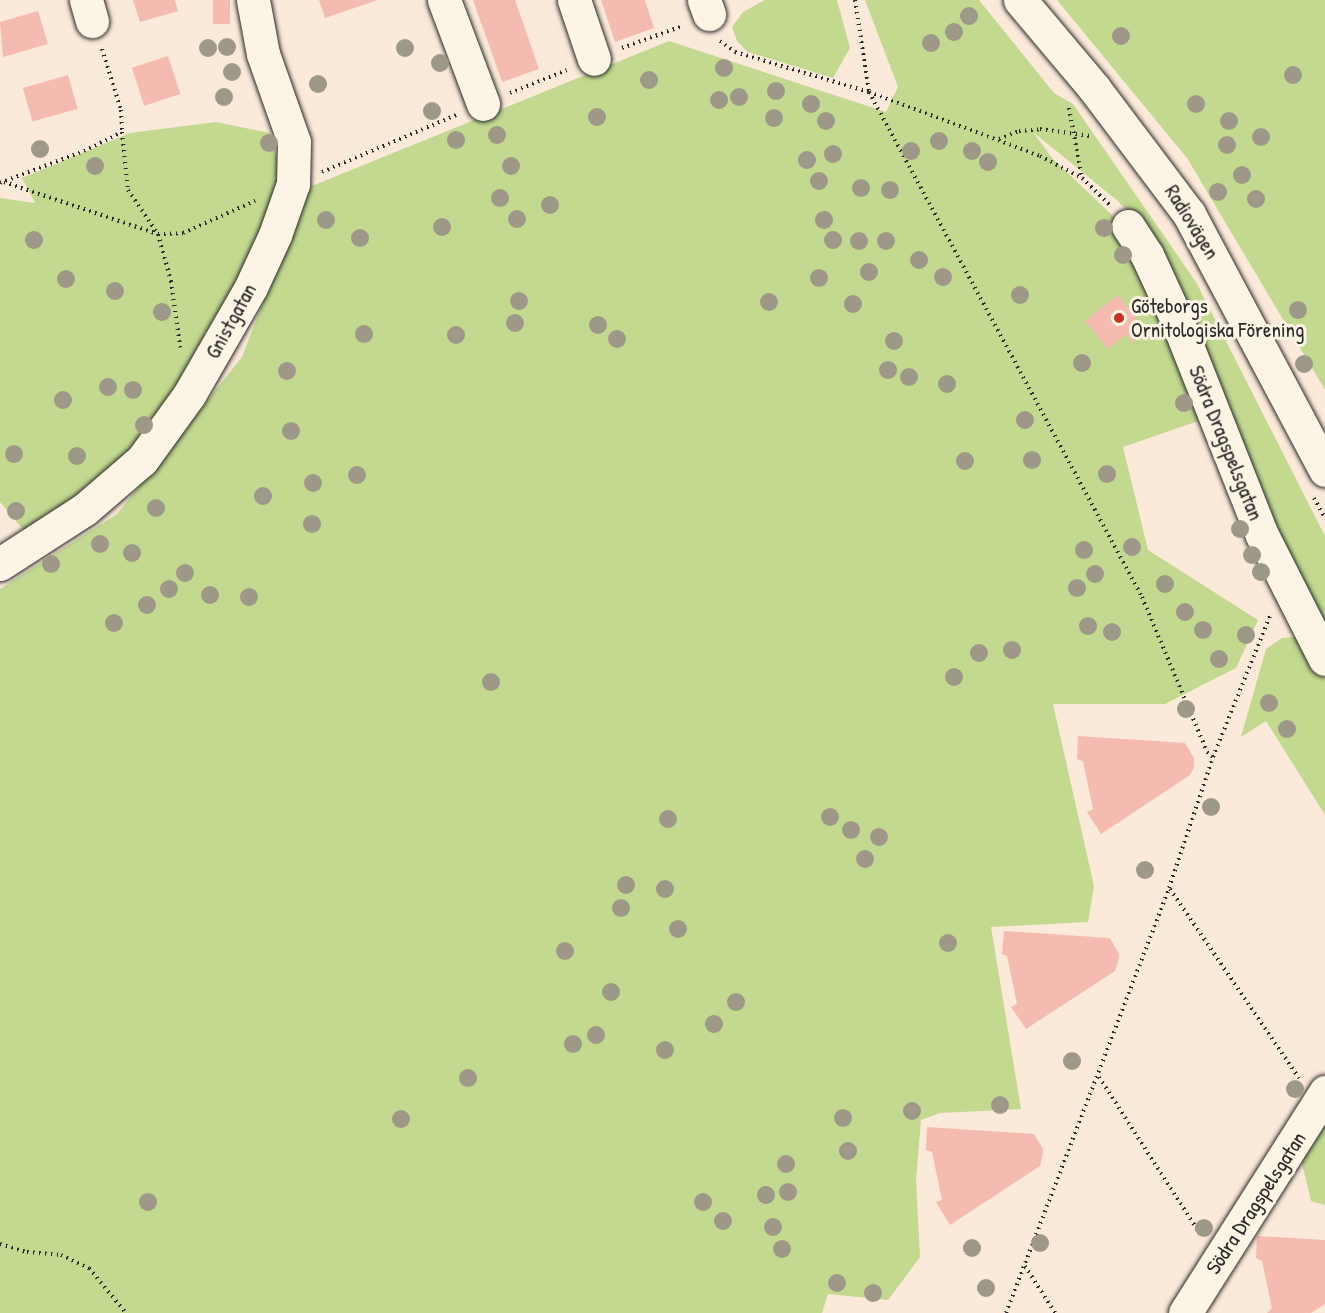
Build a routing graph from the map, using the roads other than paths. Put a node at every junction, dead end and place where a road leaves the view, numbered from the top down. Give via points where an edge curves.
1 (254, 0) edge
2 (444, 0) edge
3 (574, 0) edge
4 (1020, 0) edge
5 (594, 59) road end
6 (483, 104) road end
7 (1128, 226) road end
8 (1325, 470) edge
9 (0, 564) edge
10 (1325, 659) edge
11 (1322, 1100) edge
12 (1185, 1313) edge

1 - 9 street, Gnistgatan via 262,54 294,142 293,184 251,287 189,395 142,460 85,509
2 - 6 street
3 - 5 street
4 - 8 street, Radiovägen via 1189,214
7 - 10 street, Södra Dragspelsgatan via 1147,255 1176,318 1262,535
11 - 12 street, Södra Dragspelsgatan

